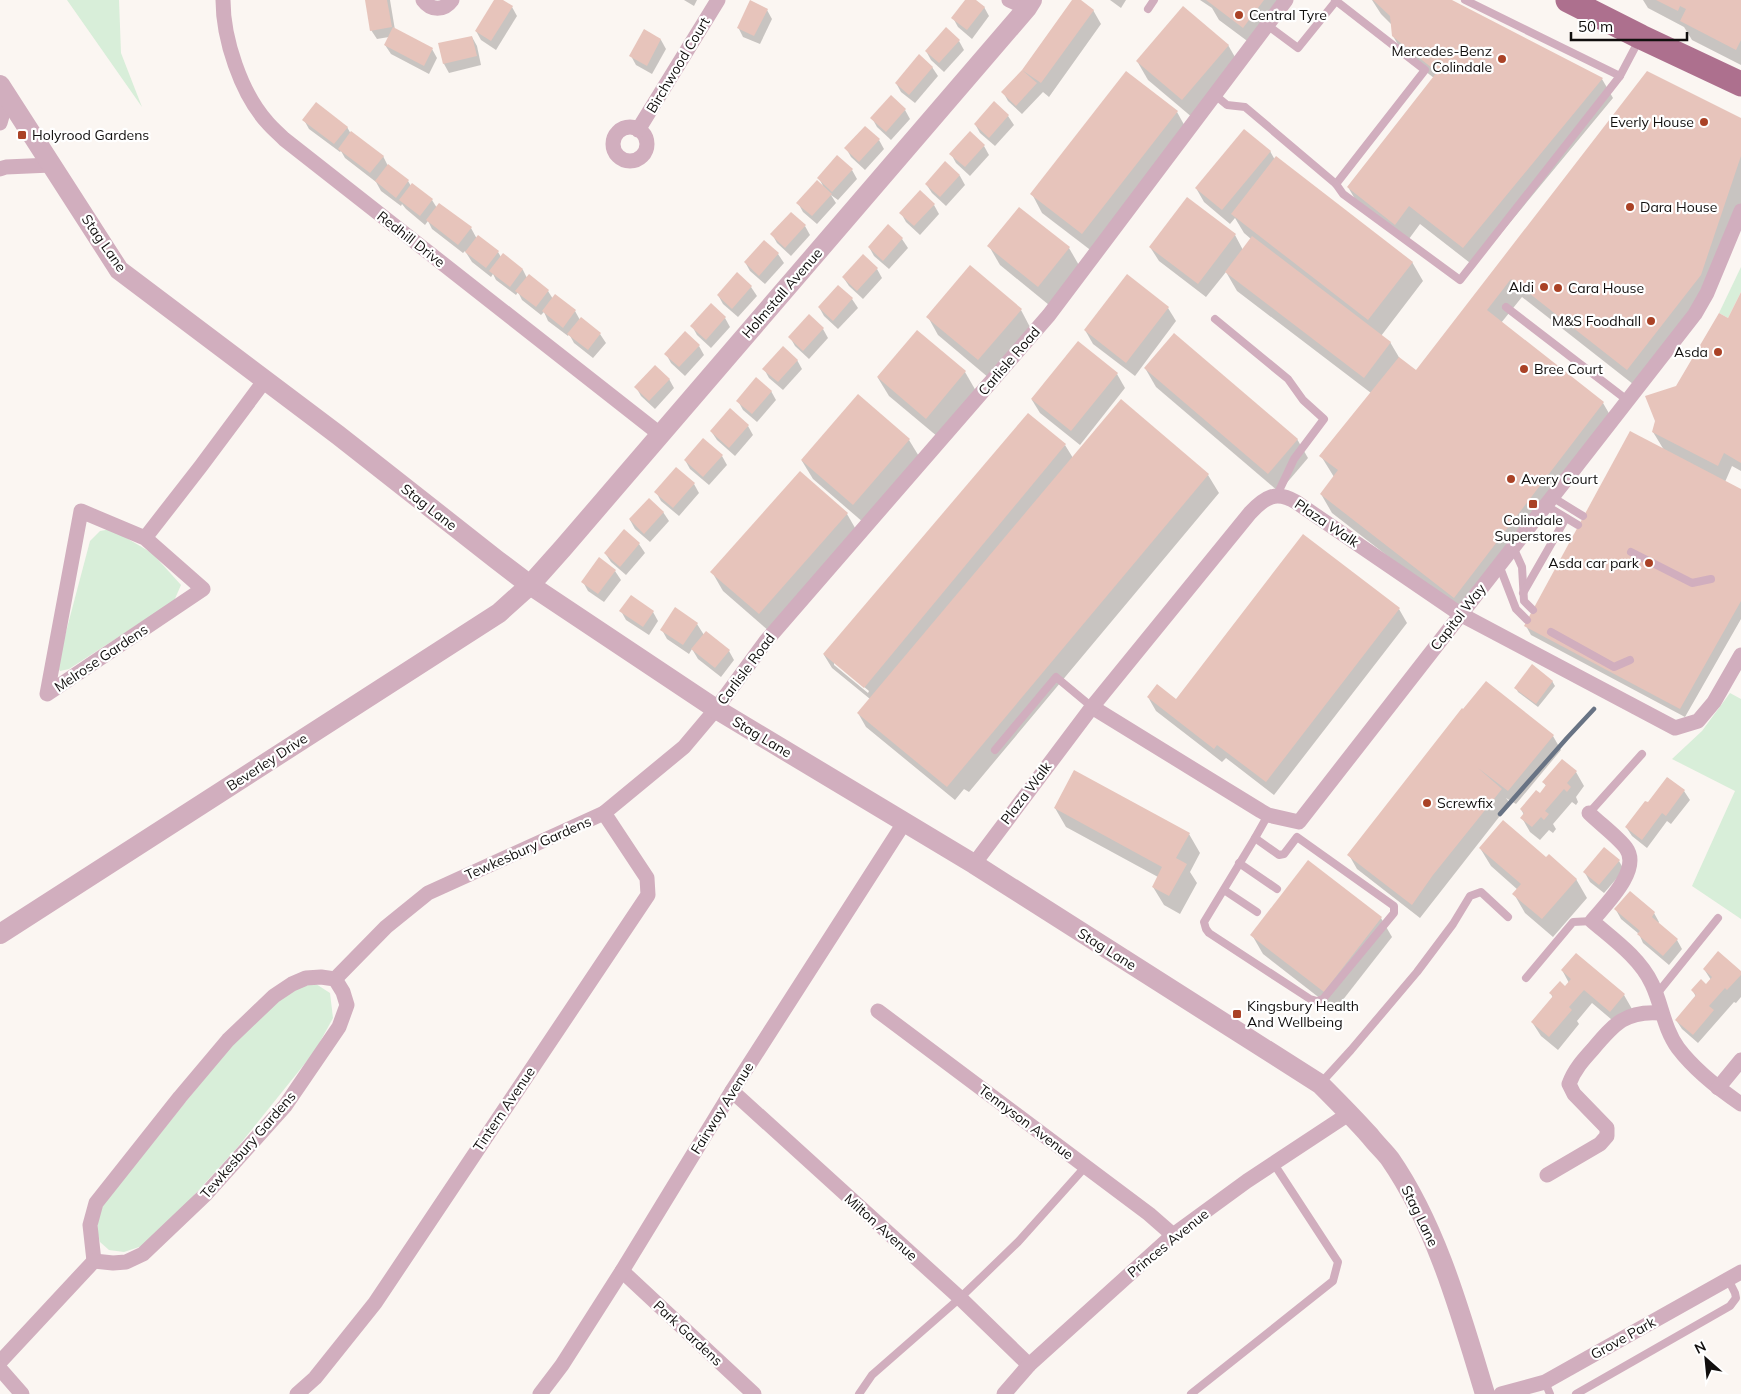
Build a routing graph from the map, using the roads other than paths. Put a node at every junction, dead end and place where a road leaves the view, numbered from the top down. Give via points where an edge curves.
1 (223, 0) edge
2 (424, 0) edge
3 (452, 0) edge
4 (718, 0) edge
5 (1154, 0) edge
6 (1286, 0) edge
7 (1465, 0) edge
8 (1568, 0) edge
9 (1340, 2) edge
10 (1022, 3) edge
11 (1148, 9) dead end
12 (1267, 25) junction
13 (1641, 37) junction
14 (1620, 76) junction
15 (1737, 79) edge
16 (4, 90) edge
17 (1215, 95) junction
18 (0, 123) edge
19 (638, 130) dead end
20 (51, 165) junction
21 (0, 169) edge
22 (1336, 184) junction
23 (1741, 211) edge
24 (1506, 307) dead end
25 (1215, 319) dead end
26 (265, 380) junction
27 (1627, 400) junction
28 (661, 435) junction
29 (1277, 495) junction
30 (1549, 501) junction
31 (1583, 516) dead end
32 (1566, 518) junction
33 (1578, 525) dead end
34 (144, 538) junction
35 (1513, 547) junction
36 (1631, 552) dead end
37 (1499, 564) junction
38 (1711, 579) dead end
39 (530, 585) junction
40 (1523, 593) junction
41 (1533, 610) dead end
42 (1460, 614) junction
43 (1527, 620) dead end
44 (1550, 632) dead end
45 (1741, 655) edge
46 (1630, 660) dead end
47 (1092, 707) junction
48 (716, 710) junction
49 (996, 750) dead end
50 (1642, 754) dead end
51 (604, 813) junction
52 (1589, 813) joint
53 (1268, 815) junction
54 (904, 823) junction
55 (1255, 838) junction
56 (1240, 863) junction
57 (974, 864) junction
58 (1277, 889) dead end
59 (1224, 890) junction
60 (1257, 912) dead end
61 (1508, 917) dead end
62 (1718, 918) dead end
63 (1592, 921) junction
64 (0, 934) edge
65 (1526, 978) dead end
66 (335, 979) junction
67 (1656, 995) junction
68 (878, 1011) dead end
69 (1661, 1012) junction
70 (1741, 1060) edge
71 (1320, 1084) junction
72 (1718, 1088) junction
73 (732, 1091) junction
74 (1741, 1104) edge
75 (1350, 1113) junction
76 (1274, 1164) junction
77 (1086, 1166) junction
78 (1547, 1174) dead end
79 (1173, 1235) junction
80 (94, 1261) junction
81 (622, 1271) junction
82 (1734, 1276) edge
83 (960, 1298) junction
84 (0, 1362) edge
85 (1029, 1366) junction
86 (0, 1369) edge
87 (1548, 1388) edge
88 (749, 1392) edge
89 (22, 1394) edge
90 (298, 1394) edge
91 (540, 1394) edge
92 (859, 1394) edge
93 (1004, 1394) edge
94 (1191, 1394) edge
95 (1485, 1394) edge
96 (1501, 1394) edge
97 (1576, 1394) edge

1 - 28 street, Redhill Drive via 228,41 239,72 249,96 278,133
2 - 3 street via 428,6 438,9
4 - 19 street, Birchwood Court
5 - 11 lane
6 - 12 street, Carlisle Road
7 - 14 lane
8 - 13 main road
9 - 12 lane via 1298,48
9 - 22 lane via 1425,70
10 - 28 street, Holmstall Avenue
12 - 17 street, Carlisle Road
13 - 14 lane
13 - 15 main road
14 - 22 lane via 1460,280 1343,194
16 - 18 street
16 - 20 street, Stag Lane
17 - 22 lane via 1227,105 1246,107
17 - 48 street, Carlisle Road via 1049,315 766,641
20 - 21 street
20 - 26 street, Stag Lane via 119,270
23 - 27 street, Capitol Way via 1695,314
24 - 27 lane
25 - 29 lane via 1288,379 1303,400 1324,420 1294,459
26 - 34 street
26 - 39 street, Stag Lane
27 - 30 street, Capitol Way
28 - 39 street, Holmstall Avenue
29 - 42 street, Plaza Walk via 1296,502
29 - 47 street, Plaza Walk via 1250,512
30 - 31 lane
30 - 32 lane
30 - 35 street, Capitol Way
32 - 33 lane
32 - 40 lane
34 - 34 street, Melrose Gardens via 81,511 46,694 203,588
35 - 37 street, Capitol Way
35 - 40 lane via 1522,567
36 - 38 lane via 1692,582
37 - 42 street, Capitol Way
37 - 43 lane via 1516,609
39 - 48 street, Stag Lane
39 - 64 street, Beverley Drive via 499,613
40 - 41 lane via 1524,601
42 - 45 street, Plaza Walk via 1675,728 1698,721 1714,702
42 - 53 street, Capitol Way via 1299,822
44 - 46 lane via 1614,667
47 - 49 lane via 1056,677
47 - 53 street, Capitol Way
47 - 57 street, Plaza Walk
48 - 51 street, Tewkesbury Gardens via 684,747
48 - 54 street, Stag Lane
50 - 52 lane
51 - 66 street, Tewkesbury Gardens via 428,893 386,927
51 - 90 street, Tintern Avenue via 647,878 648,895 375,1303 315,1378
52 - 63 street via 1626,849 1630,858 1630,870 1624,881
53 - 55 lane
54 - 57 street, Stag Lane
54 - 73 street, Fairway Avenue
55 - 56 lane
55 - 59 lane via 1281,855 1294,838 1300,838 1394,906 1394,914 1323,999 1317,1001 1310,1000 1206,929 1204,922
56 - 58 lane
56 - 59 lane
57 - 71 street, Stag Lane
59 - 60 lane
61 - 71 lane via 1480,892 1470,896 1417,972
62 - 67 lane
63 - 65 lane via 1573,922
63 - 67 street via 1618,942 1647,973
66 - 80 street via 306,978 292,984 274,996 228,1040 96,1203 90,1225
66 - 80 street, Tewkesbury Gardens via 347,1005 340,1027 285,1106 206,1194 143,1254 126,1262
67 - 69 street
68 - 77 street, Tennyson Avenue
69 - 72 street via 1678,1048
69 - 78 street via 1633,1015 1615,1024 1574,1071 1569,1084 1574,1094 1607,1128 1607,1136 1600,1144
70 - 72 street
71 - 75 street, Stag Lane
72 - 74 street
73 - 81 street, Fairway Avenue
73 - 83 street, Milton Avenue
75 - 76 street, Princes Avenue
75 - 95 street, Stag Lane via 1389,1158 1429,1228
76 - 79 street, Princes Avenue
76 - 94 lane via 1338,1262 1333,1281
77 - 79 street, Tennyson Avenue
77 - 83 lane via 1018,1242
79 - 85 street, Princes Avenue
80 - 84 street
81 - 88 street, Park Gardens
81 - 91 street, Fairway Avenue
82 - 87 street, Grove Park
82 - 97 lane via 1736,1298 1730,1306
83 - 85 street, Milton Avenue
83 - 92 lane via 872,1375
85 - 93 street, Princes Avenue
86 - 89 street
87 - 96 street, Grove Park

